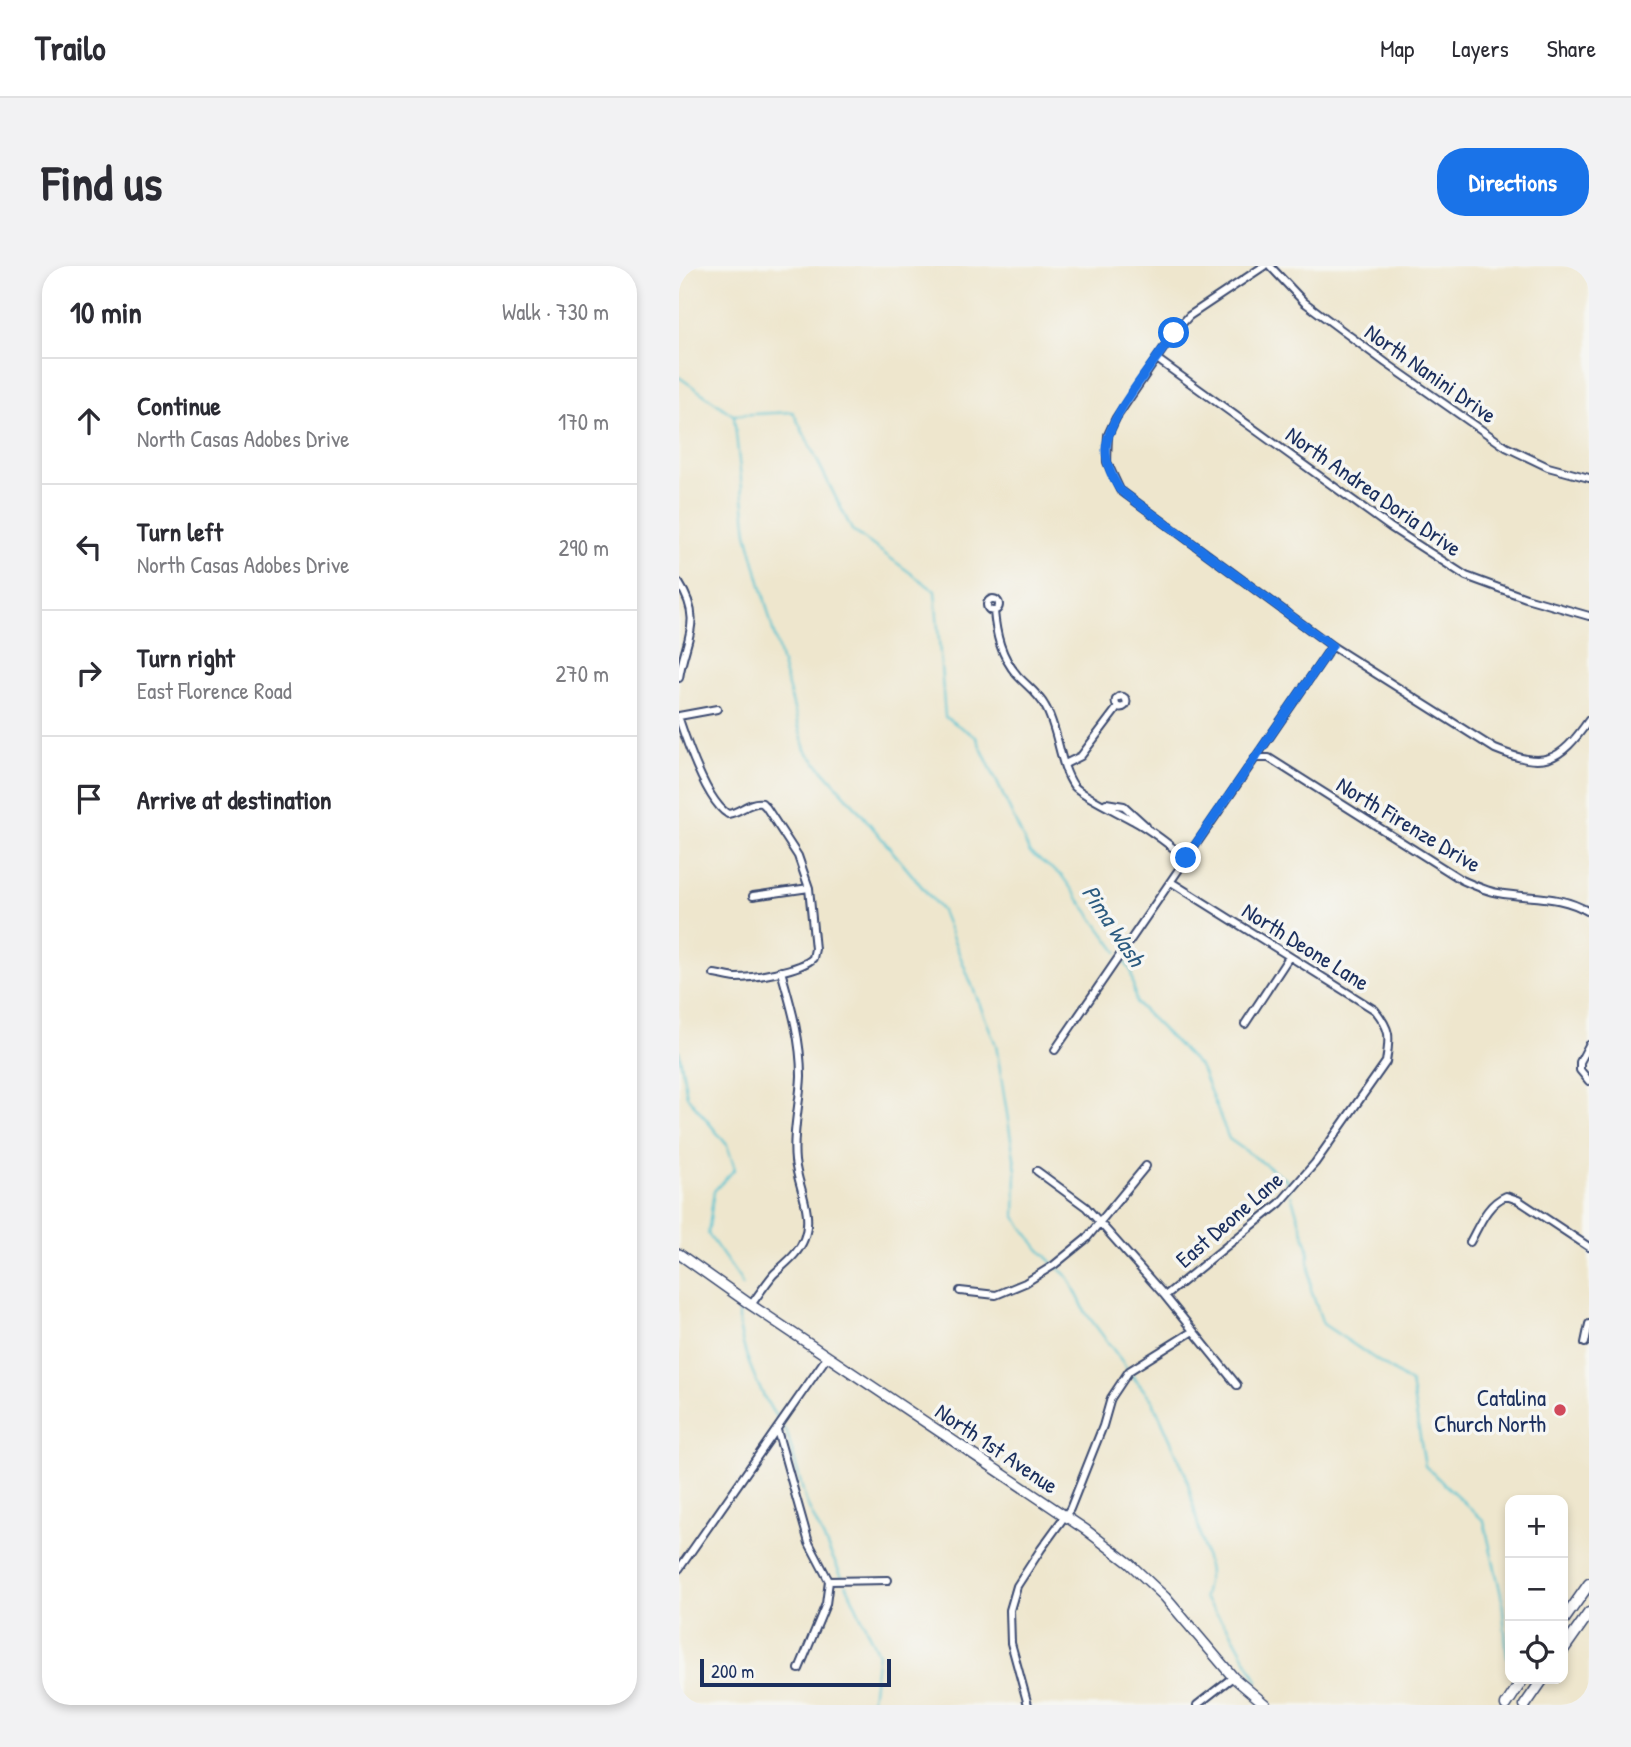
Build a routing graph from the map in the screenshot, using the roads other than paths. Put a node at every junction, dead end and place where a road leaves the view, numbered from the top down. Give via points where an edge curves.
1 (1264, 266) edge
2 (1270, 266) edge
3 (1157, 359) junction
4 (1589, 478) edge
5 (679, 583) edge
6 (994, 611) dead end
7 (1589, 616) edge
8 (1332, 646) junction
9 (679, 678) edge
10 (1118, 707) dead end
11 (717, 709) dead end
12 (679, 718) edge
13 (1589, 720) edge
14 (1257, 758) junction
15 (1065, 764) junction
16 (1186, 858) junction
17 (1171, 882) junction
18 (809, 888) junction
19 (753, 896) dead end
20 (1589, 912) edge
21 (1289, 957) junction
22 (781, 971) junction
23 (714, 974) dead end
24 (1245, 1024) dead end
25 (1589, 1045) edge
26 (1055, 1050) dead end
27 (1386, 1062) joint
28 (1589, 1081) edge
29 (1146, 1167) dead end
30 (1037, 1171) dead end
31 (1101, 1223) junction
32 (1470, 1242) dead end
33 (1589, 1248) edge
34 (679, 1254) edge
35 (960, 1290) dead end
36 (1165, 1296) junction
37 (751, 1305) junction
38 (1589, 1324) edge
39 (1193, 1331) junction
40 (1585, 1343) dead end
41 (827, 1357) junction
42 (1237, 1385) dead end
43 (777, 1430) junction
44 (1066, 1517) junction
45 (679, 1568) edge
46 (888, 1580) dead end
47 (829, 1581) junction
48 (1589, 1584) edge
49 (1589, 1613) edge
50 (1568, 1614) edge
51 (1568, 1643) edge
52 (799, 1669) dead end
53 (1233, 1677) junction
54 (1520, 1684) edge
55 (1540, 1684) edge
56 (1028, 1705) edge
57 (1197, 1705) edge
58 (1266, 1705) edge
59 (1506, 1705) edge
60 (1525, 1705) edge

1 - 3 street via 1189,316
2 - 4 street, North Nanini Drive via 1304,302 1484,432 1519,455
3 - 7 street, North Andrea Doria Drive via 1390,527 1466,576
3 - 8 street via 1108,435 1107,462 1120,490
5 - 9 street via 687,595 692,627
6 - 15 street via 996,637 1005,657 1045,706
8 - 13 street via 1495,749 1520,759 1543,761 1559,754
8 - 14 street
10 - 15 street via 1081,756
11 - 12 street
12 - 18 street via 694,764 721,809 727,816 762,801 799,856
14 - 16 street
14 - 20 street, North Firenze Drive via 1269,758 1462,880 1497,893 1554,898
15 - 16 street via 1075,788 1100,802 1124,806
16 - 17 street
17 - 21 street, North Deone Lane
17 - 26 street
18 - 19 street
18 - 22 street via 816,960
21 - 24 street
21 - 27 street, North Deone Lane via 1374,1010 1388,1027
22 - 23 street via 738,978
22 - 37 street via 799,1048 795,1160 807,1229 800,1247
25 - 28 street via 1580,1062
27 - 36 street, East Deone Lane via 1315,1163 1280,1203
29 - 31 street
30 - 31 street
31 - 35 street via 1054,1265 1025,1283 996,1295
31 - 36 street
32 - 33 street via 1485,1214 1506,1196
34 - 37 main road, North 1st Avenue
36 - 39 street
37 - 41 main road, North 1st Avenue
38 - 40 street
39 - 42 street
39 - 44 street via 1129,1371 1111,1398
41 - 43 street
41 - 44 main road, North 1st Avenue
43 - 45 street
43 - 47 street via 809,1543
44 - 53 main road, North 1st Avenue via 1156,1588
44 - 56 street via 1017,1586 1010,1609 1011,1643
46 - 47 street
47 - 52 street via 826,1604
48 - 50 main road
49 - 51 main road
53 - 57 street
53 - 58 main road, North 1st Avenue
54 - 59 main road
55 - 60 main road

